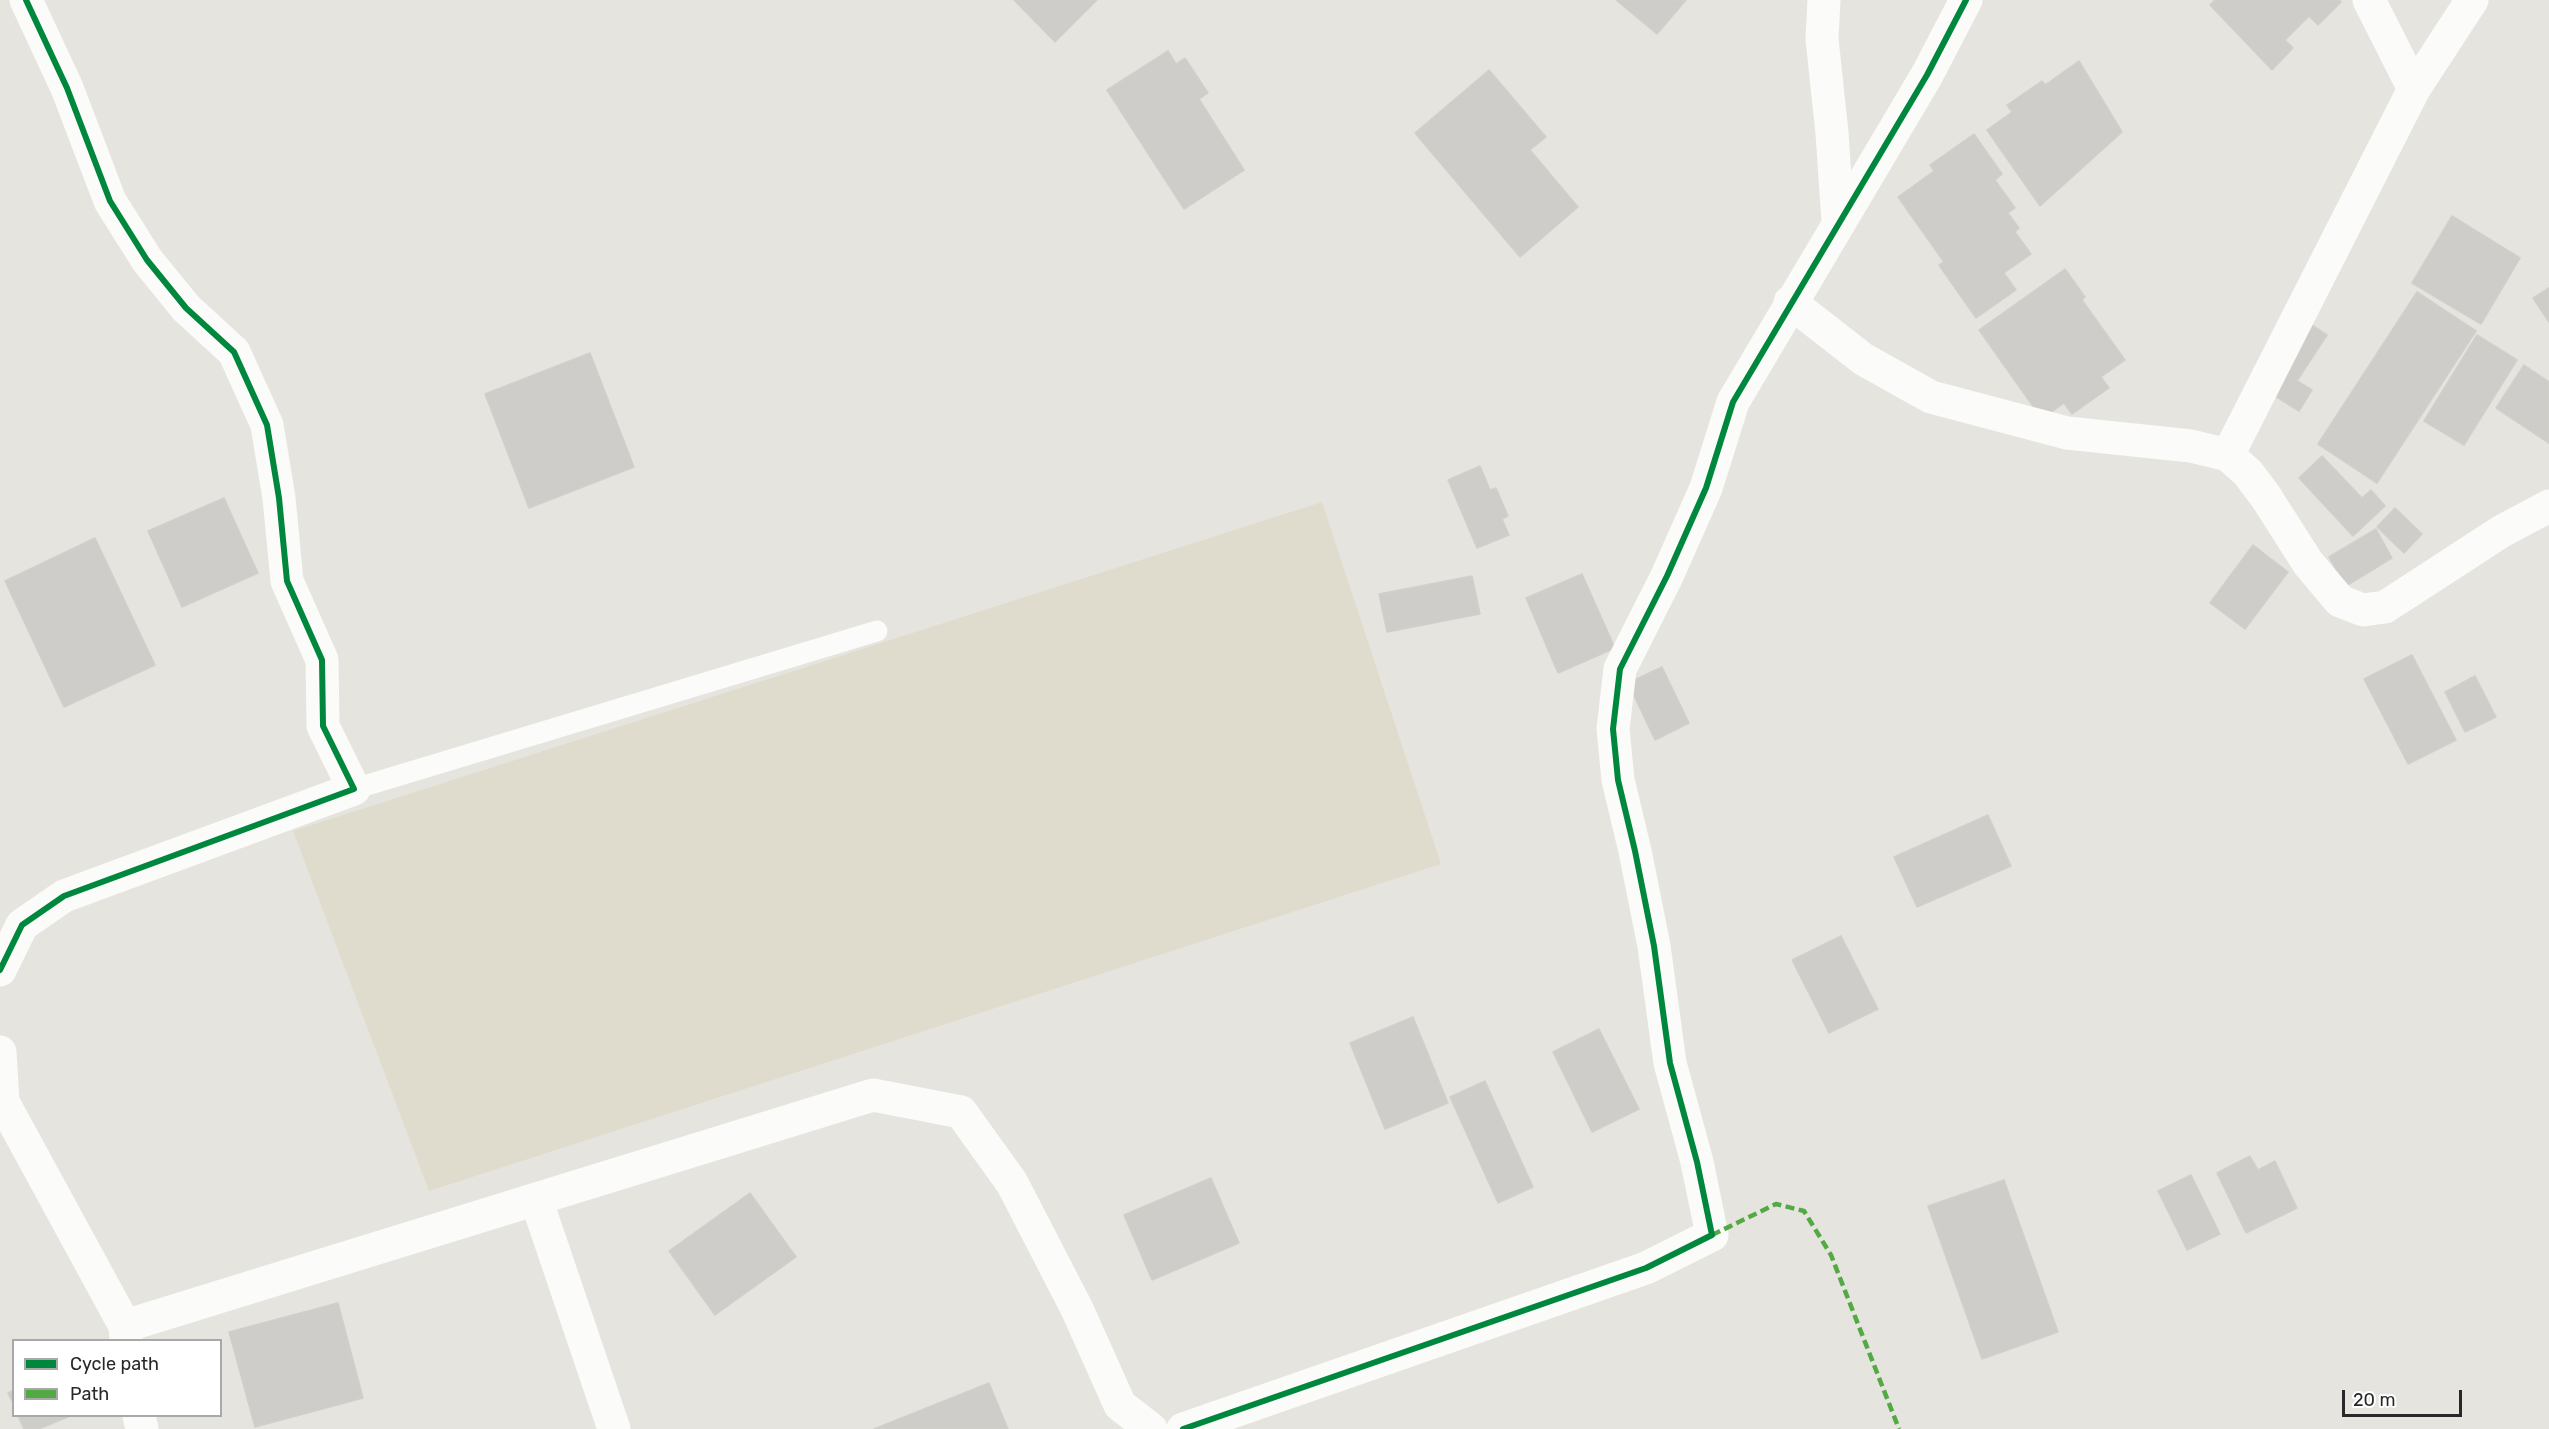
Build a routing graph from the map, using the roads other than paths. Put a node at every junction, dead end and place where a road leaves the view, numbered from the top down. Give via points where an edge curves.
1 (26, 0) edge
2 (1824, 0) edge
3 (1966, 0) edge
4 (2369, 0) edge
5 (2472, 0) edge
6 (2414, 89) junction
7 (1838, 222) junction
8 (1790, 302) junction
9 (2228, 455) junction
10 (2549, 506) edge
11 (877, 631) dead end
12 (354, 789) junction
13 (0, 970) edge
14 (0, 1052) edge
15 (536, 1199) junction
16 (125, 1333) edge
17 (614, 1429) edge
18 (1152, 1429) edge
19 (1182, 1429) edge

1 - 12 street via 67,88 110,201 147,260 186,309 234,352 267,425 287,581 322,660 323,726
2 - 7 street via 1822,39
3 - 7 street via 1927,75
4 - 6 street
5 - 6 street
6 - 9 street
7 - 8 street
8 - 9 street via 1863,359 1931,396 2067,433 2192,446
8 - 19 street via 1734,402 1706,488 1620,669 1613,729 1618,780 1654,946 1670,1063 1712,1235 1646,1268
9 - 10 street via 2248,473 2308,563 2340,601 2363,610 2385,607 2502,531
11 - 12 lane
12 - 13 street via 64,896 22,924
14 - 16 street via 3,1102
15 - 16 street
15 - 17 street
15 - 18 street via 873,1095 961,1112 1012,1183 1077,1309 1119,1405

